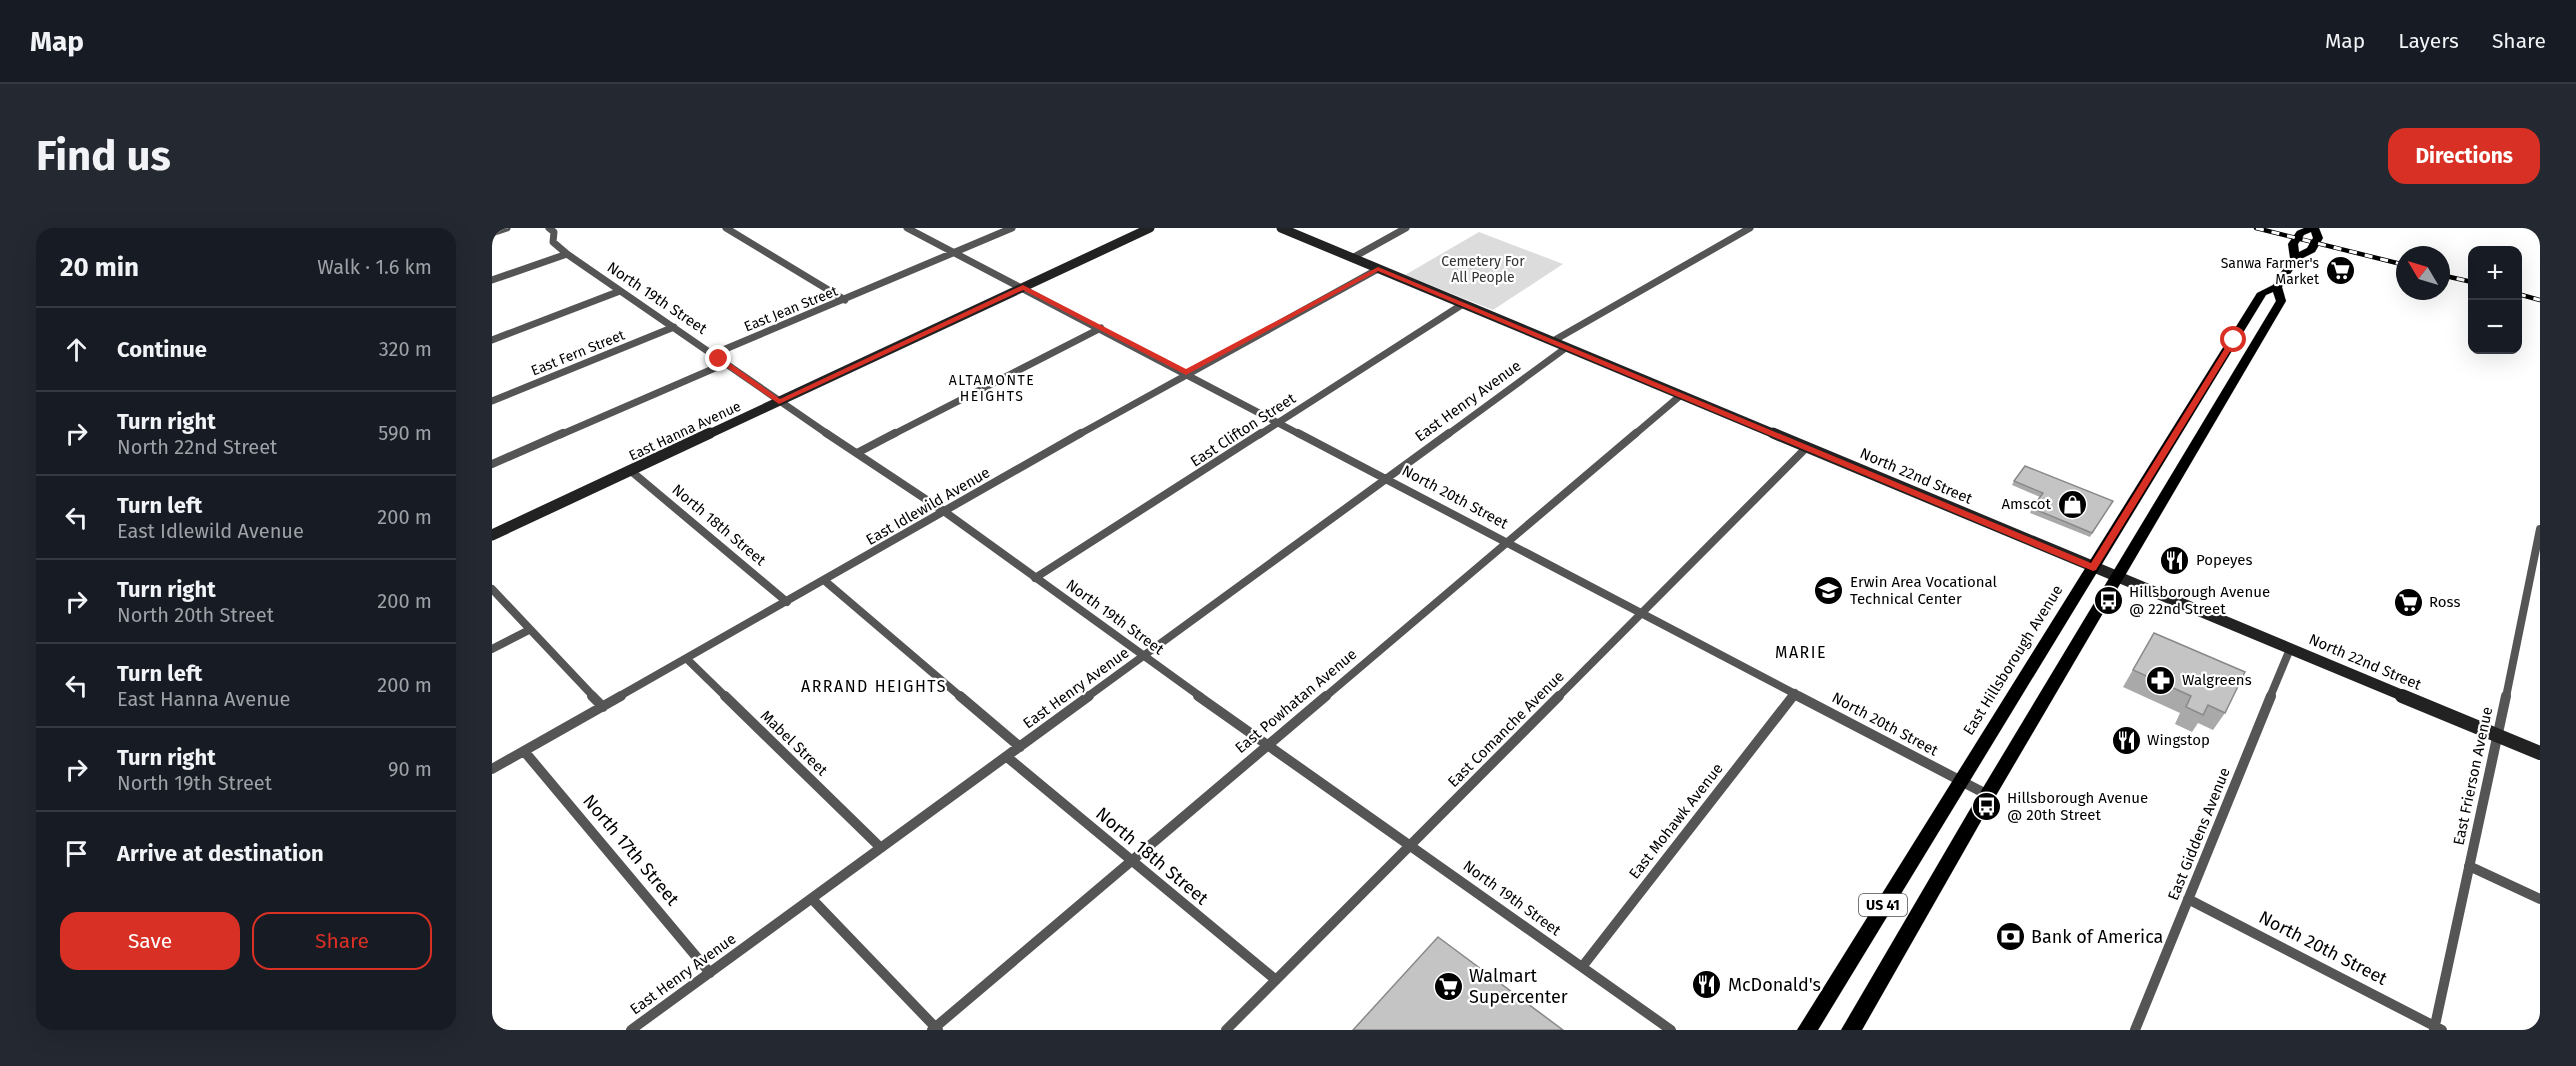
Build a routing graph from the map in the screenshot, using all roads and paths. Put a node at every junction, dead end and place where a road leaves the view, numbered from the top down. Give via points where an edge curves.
1 (507, 228) edge
2 (566, 228) edge
3 (726, 228) edge
4 (907, 228) edge
5 (1012, 228) edge
6 (1150, 228) edge
7 (1281, 228) edge
8 (1406, 228) edge
9 (1750, 228) edge
10 (2313, 228) edge
11 (551, 230) edge
12 (492, 233) edge
13 (954, 253) junction
14 (567, 254) junction
15 (1352, 258) junction
16 (2295, 258) junction
17 (1378, 269) junction
18 (492, 280) edge
19 (1023, 287) junction
20 (2277, 287) junction
21 (620, 291) junction
22 (845, 300) junction
23 (1463, 304) junction
24 (674, 327) junction
25 (1101, 328) junction
26 (492, 340) edge
27 (1553, 341) junction
28 (1567, 347) junction
29 (719, 359) junction
30 (1186, 372) junction
31 (1681, 395) junction
32 (492, 401) edge
33 (779, 402) junction
34 (1281, 422) junction
35 (1806, 448) junction
36 (857, 453) junction
37 (492, 464) edge
38 (631, 471) junction
39 (1388, 479) junction
40 (945, 512) junction
41 (2540, 529) edge
42 (492, 535) edge
43 (1506, 541) junction
44 (2093, 568) junction
45 (1035, 578) junction
46 (2119, 578) junction
47 (825, 580) junction
48 (492, 589) edge
49 (787, 602) junction
50 (1641, 613) junction
51 (529, 630) junction
52 (492, 649) edge
53 (2290, 649) junction
54 (1144, 657) junction
55 (687, 659) junction
56 (1795, 693) junction
57 (603, 707) junction
58 (2498, 735) junction
59 (1269, 745) junction
60 (1020, 747) junction
61 (524, 751) junction
62 (2540, 753) edge
63 (1007, 757) junction
64 (492, 769) edge
65 (1960, 780) junction
66 (1988, 795) junction
67 (1412, 845) junction
68 (881, 848) junction
69 (1131, 861) junction
70 (2469, 866) junction
71 (2540, 898) edge
72 (812, 899) junction
73 (2188, 899) junction
74 (1582, 967) junction
75 (710, 973) junction
76 (1276, 980) junction
77 (935, 1029) edge
78 (2437, 1029) edge
79 (631, 1030) edge
80 (1226, 1030) edge
81 (1671, 1030) edge
82 (1807, 1030) edge
83 (1851, 1030) edge
84 (2135, 1030) edge

1 - 12 street
2 - 11 street
3 - 22 street
4 - 13 street, North 20th Street
5 - 13 street, East Jean Street
6 - 19 street, East Hanna Avenue
7 - 15 street, North 22nd Street
8 - 15 street
9 - 27 street
10 - 16 main road, East Hillsborough Avenue / US 41 via 2300,233 2293,244
10 - 16 main road, East Hillsborough Avenue / US 41 via 2318,238 2311,250
11 - 14 street, North 19th Street via 553,242
13 - 19 street, North 20th Street
13 - 22 street, East Jean Street
14 - 18 street
14 - 21 street, North 19th Street
15 - 17 street, North 22nd Street
16 - 20 main road, East Hillsborough Avenue / US 41
17 - 23 street, North 22nd Street
17 - 30 street, East Idlewild Avenue
19 - 25 street, North 20th Street
19 - 33 street, East Hanna Avenue
20 - 44 main road, East Hillsborough Avenue / US 41 via 2262,293
20 - 46 main road, East Hillsborough Avenue / US 41 via 2281,301
21 - 24 street, North 19th Street
21 - 26 street
22 - 29 street, East Jean Street via 723,350
23 - 27 street, North 22nd Street
23 - 34 street, East Clifton Street
24 - 29 street, North 19th Street
24 - 32 street, East Fern Street
25 - 30 street, North 20th Street
25 - 36 street
27 - 28 street, North 22nd Street
28 - 31 street, North 22nd Street
28 - 39 street, East Henry Avenue
29 - 33 street, North 19th Street
29 - 37 street, East Jean Street via 715,368
30 - 34 street, North 20th Street
30 - 40 street, East Idlewild Avenue
31 - 35 street, North 22nd Street
31 - 43 street, East Powhatan Avenue
33 - 36 street, North 19th Street
33 - 38 street, East Hanna Avenue
34 - 39 street, North 20th Street
34 - 45 street, East Clifton Street
35 - 44 street, North 22nd Street
35 - 50 street, East Comanche Avenue
36 - 40 street, North 19th Street
38 - 42 street, East Hanna Avenue
38 - 49 street, North 18th Street
39 - 43 street, North 20th Street
39 - 54 street, East Henry Avenue
40 - 45 street, North 19th Street
40 - 47 street, East Idlewild Avenue
41 - 58 street, East Frierson Avenue
43 - 50 street, North 20th Street
43 - 59 street, East Powhatan Avenue
44 - 46 street, North 22nd Street
44 - 65 main road, East Hillsborough Avenue / US 41
45 - 54 street, North 19th Street
46 - 53 street, North 22nd Street
46 - 66 main road, East Hillsborough Avenue / US 41
47 - 49 street, East Idlewild Avenue
47 - 60 street
48 - 51 street
49 - 55 street, East Idlewild Avenue
50 - 56 street, North 20th Street
50 - 67 street, East Comanche Avenue
51 - 52 street
51 - 57 street
53 - 58 street, North 22nd Street
53 - 73 street, East Giddens Avenue
54 - 59 street, North 19th Street
54 - 60 street, East Henry Avenue
55 - 57 street, East Idlewild Avenue
55 - 68 street, Mabel Street
56 - 65 street, North 20th Street
56 - 74 street, East Mohawk Avenue
57 - 61 street, East Idlewild Avenue
58 - 62 street, North 22nd Street
58 - 70 street, East Frierson Avenue
59 - 67 street, North 19th Street
59 - 69 street, East Powhatan Avenue
60 - 63 street, East Henry Avenue
61 - 64 street, East Idlewild Avenue
61 - 75 street, North 17th Street
63 - 68 street, East Henry Avenue
63 - 69 street, North 18th Street
65 - 66 street, North 20th Street
65 - 82 main road, East Hillsborough Avenue / US 41
66 - 83 main road, East Hillsborough Avenue / US 41
67 - 74 street, North 19th Street
67 - 76 street, East Comanche Avenue
68 - 72 street, East Henry Avenue
69 - 76 street, North 18th Street
69 - 77 street, East Powhatan Avenue
70 - 71 street
70 - 78 street, East Frierson Avenue
72 - 75 street, East Henry Avenue
72 - 77 street
73 - 78 street, North 20th Street
73 - 84 street, East Giddens Avenue
74 - 81 street, North 19th Street
75 - 79 street, East Henry Avenue
76 - 80 street, East Comanche Avenue

